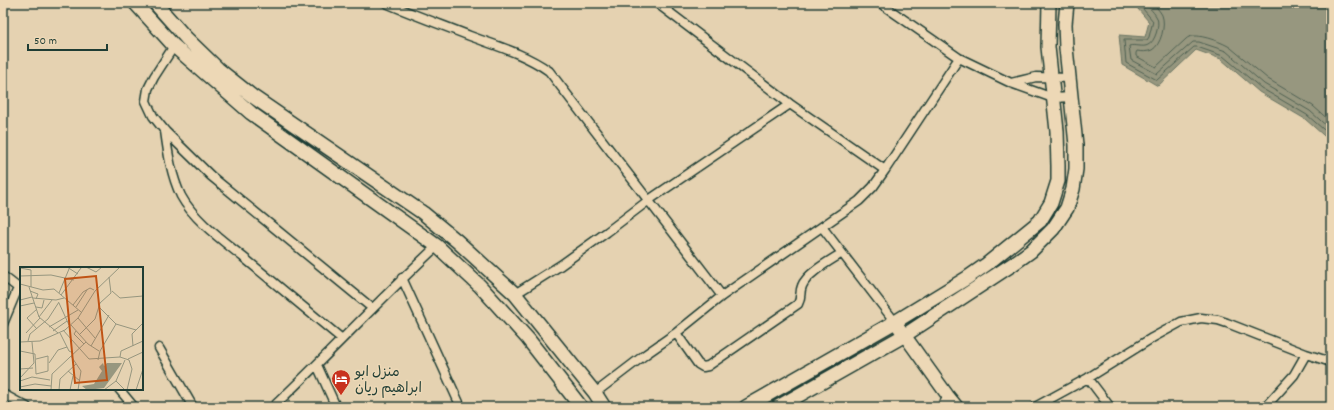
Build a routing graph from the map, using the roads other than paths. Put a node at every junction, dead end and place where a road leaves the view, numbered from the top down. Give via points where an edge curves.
1 (135, 3) edge
2 (155, 3) edge
3 (386, 3) edge
4 (410, 3) edge
5 (658, 3) edge
6 (880, 3) edge
7 (1049, 3) edge
8 (1067, 3) edge
9 (403, 10) junction
10 (174, 46) junction
11 (959, 58) junction
12 (1051, 78) junction
13 (1068, 78) junction
14 (1010, 83) junction
15 (1071, 97) junction
16 (1053, 98) junction
17 (790, 104) junction
18 (165, 131) junction
19 (885, 170) junction
20 (649, 200) junction
21 (822, 227) junction
22 (437, 246) junction
23 (842, 253) junction
24 (3, 276) edge
25 (402, 278) junction
26 (20, 289) edge
27 (515, 294) junction
28 (722, 296) junction
29 (372, 308) junction
30 (894, 322) junction
31 (3, 324) edge
32 (676, 333) junction
33 (905, 335) junction
34 (342, 339) junction
35 (159, 348) dead end
36 (1306, 354) junction
37 (1331, 362) edge
38 (317, 365) junction
39 (1088, 378) junction
40 (120, 390) edge
41 (595, 393) junction
42 (3, 394) edge
43 (948, 396) junction
44 (27, 407) edge
45 (134, 407) edge
46 (193, 407) edge
47 (273, 407) edge
48 (336, 407) edge
49 (461, 407) edge
50 (581, 407) edge
51 (604, 407) edge
52 (746, 407) edge
53 (778, 407) edge
54 (942, 407) edge
55 (957, 407) edge
56 (1035, 407) edge
57 (1110, 407) edge
58 (1265, 407) edge

1 - 10 main road
2 - 27 main road via 218,69 252,96 423,213
3 - 9 street
4 - 9 street
5 - 17 street
6 - 11 street
7 - 12 main road via 1048,47
8 - 13 main road via 1065,36
9 - 20 street via 512,51 536,62 548,71
10 - 18 street via 146,94 148,107
10 - 22 main road via 251,113
11 - 14 street
11 - 19 street
12 - 13 street
12 - 14 street
12 - 16 main road
13 - 15 main road
14 - 16 street
15 - 16 street
15 - 33 main road via 1076,176 1067,208 1053,229 1031,251 1013,264
16 - 30 main road via 1058,181 1051,203 1040,221 987,264
17 - 19 street
17 - 20 street
18 - 29 street via 212,176
18 - 34 street via 174,179 188,207 211,230
19 - 21 street via 859,201
20 - 27 street via 562,265
20 - 28 street
21 - 23 street
21 - 28 street
22 - 25 street
22 - 50 main road via 480,286 523,333
23 - 30 street
23 - 32 street via 806,278 798,304 708,366 698,364
24 - 26 street
25 - 29 street
25 - 49 street
26 - 31 street
27 - 41 main road
28 - 32 street
29 - 34 street
30 - 33 street
30 - 52 main road
32 - 41 street
33 - 43 street
33 - 53 main road
34 - 38 street
35 - 46 street
36 - 37 street
36 - 39 street via 1228,323 1192,319 1181,322 1152,338
36 - 58 street via 1294,375
38 - 47 street
38 - 48 street
39 - 56 street
39 - 57 street
40 - 45 street
41 - 51 main road
42 - 44 street
43 - 54 street
43 - 55 street

